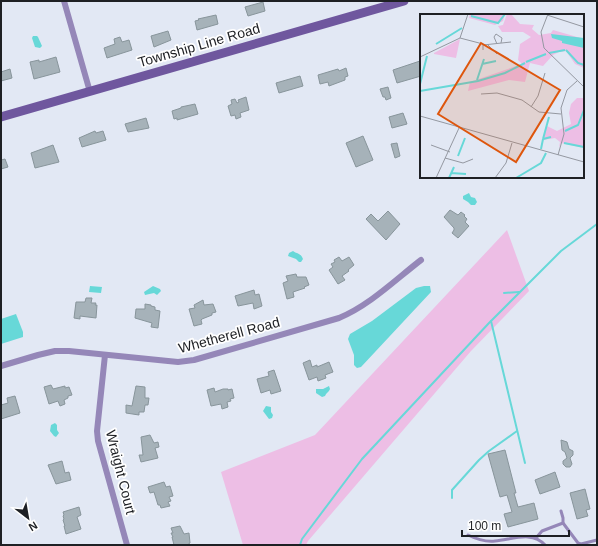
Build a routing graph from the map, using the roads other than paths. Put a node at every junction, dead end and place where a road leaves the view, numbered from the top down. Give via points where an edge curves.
1 (64, 1) edge
2 (404, 1) edge
3 (90, 92) junction
4 (1, 117) edge
5 (421, 260) dead end
6 (105, 355) junction
7 (1, 366) edge
8 (561, 511) dead end
9 (563, 523) junction
10 (468, 535) dead end
11 (536, 538) junction
12 (597, 540) edge
13 (578, 543) junction
14 (127, 545) edge
15 (545, 545) edge
16 (573, 545) edge

1 - 3 street
2 - 3 street, Township Line Road
3 - 4 street, Township Line Road
5 - 6 street, Whetherell Road via 366,303 339,318 194,360 178,362
6 - 7 street, Whetherell Road via 55,352
6 - 14 street, Wraight Court via 98,441
8 - 9 lane
9 - 11 lane via 542,531
9 - 13 lane
10 - 11 lane via 486,541 527,536
11 - 15 lane
12 - 13 lane
13 - 16 lane

